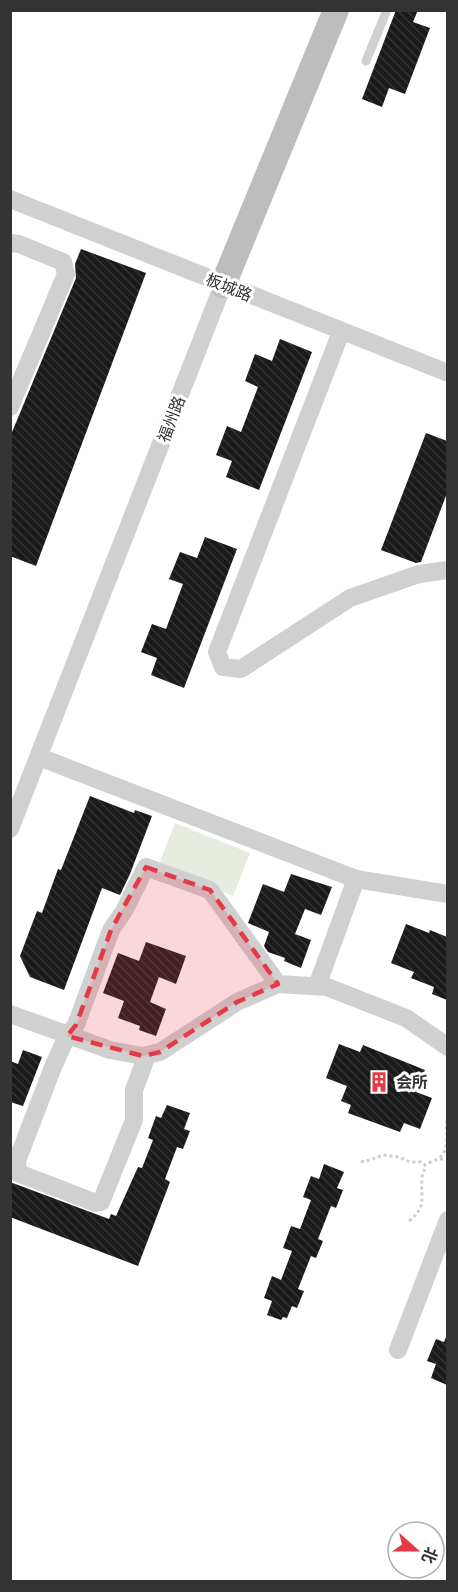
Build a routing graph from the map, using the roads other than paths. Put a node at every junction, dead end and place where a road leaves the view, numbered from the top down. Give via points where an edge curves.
1 (336, 10) edge
2 (387, 10) edge
3 (366, 61) dead end
4 (10, 199) edge
5 (10, 243) edge
6 (223, 285) junction
7 (341, 332) junction
8 (447, 373) edge
9 (10, 407) edge
10 (447, 570) edge
11 (39, 757) junction
12 (10, 830) edge
13 (356, 879) junction
14 (447, 894) edge
15 (278, 984) junction
16 (317, 986) junction
17 (10, 1014) edge
18 (67, 1036) junction
19 (447, 1047) edge
20 (147, 1055) junction
21 (447, 1220) edge
22 (398, 1350) dead end

1 - 6 street, 福州路
2 - 3 lane
4 - 6 street, 板城路
5 - 9 street via 63,262 66,274
6 - 7 street, 板城路
6 - 11 street, 福州路
7 - 8 street, 板城路
7 - 10 street via 217,652 223,667 241,669 350,598 419,574
11 - 12 street, 福州路
11 - 13 street
13 - 14 street
13 - 16 street
15 - 16 street
15 - 18 street via 210,890 146,867 111,930 76,1025
15 - 20 street via 237,1002 160,1052
16 - 19 street via 406,1018
17 - 18 street
18 - 20 street via 122,1053
18 - 20 street via 16,1169 96,1203 104,1197 134,1120 134,1090
21 - 22 street

